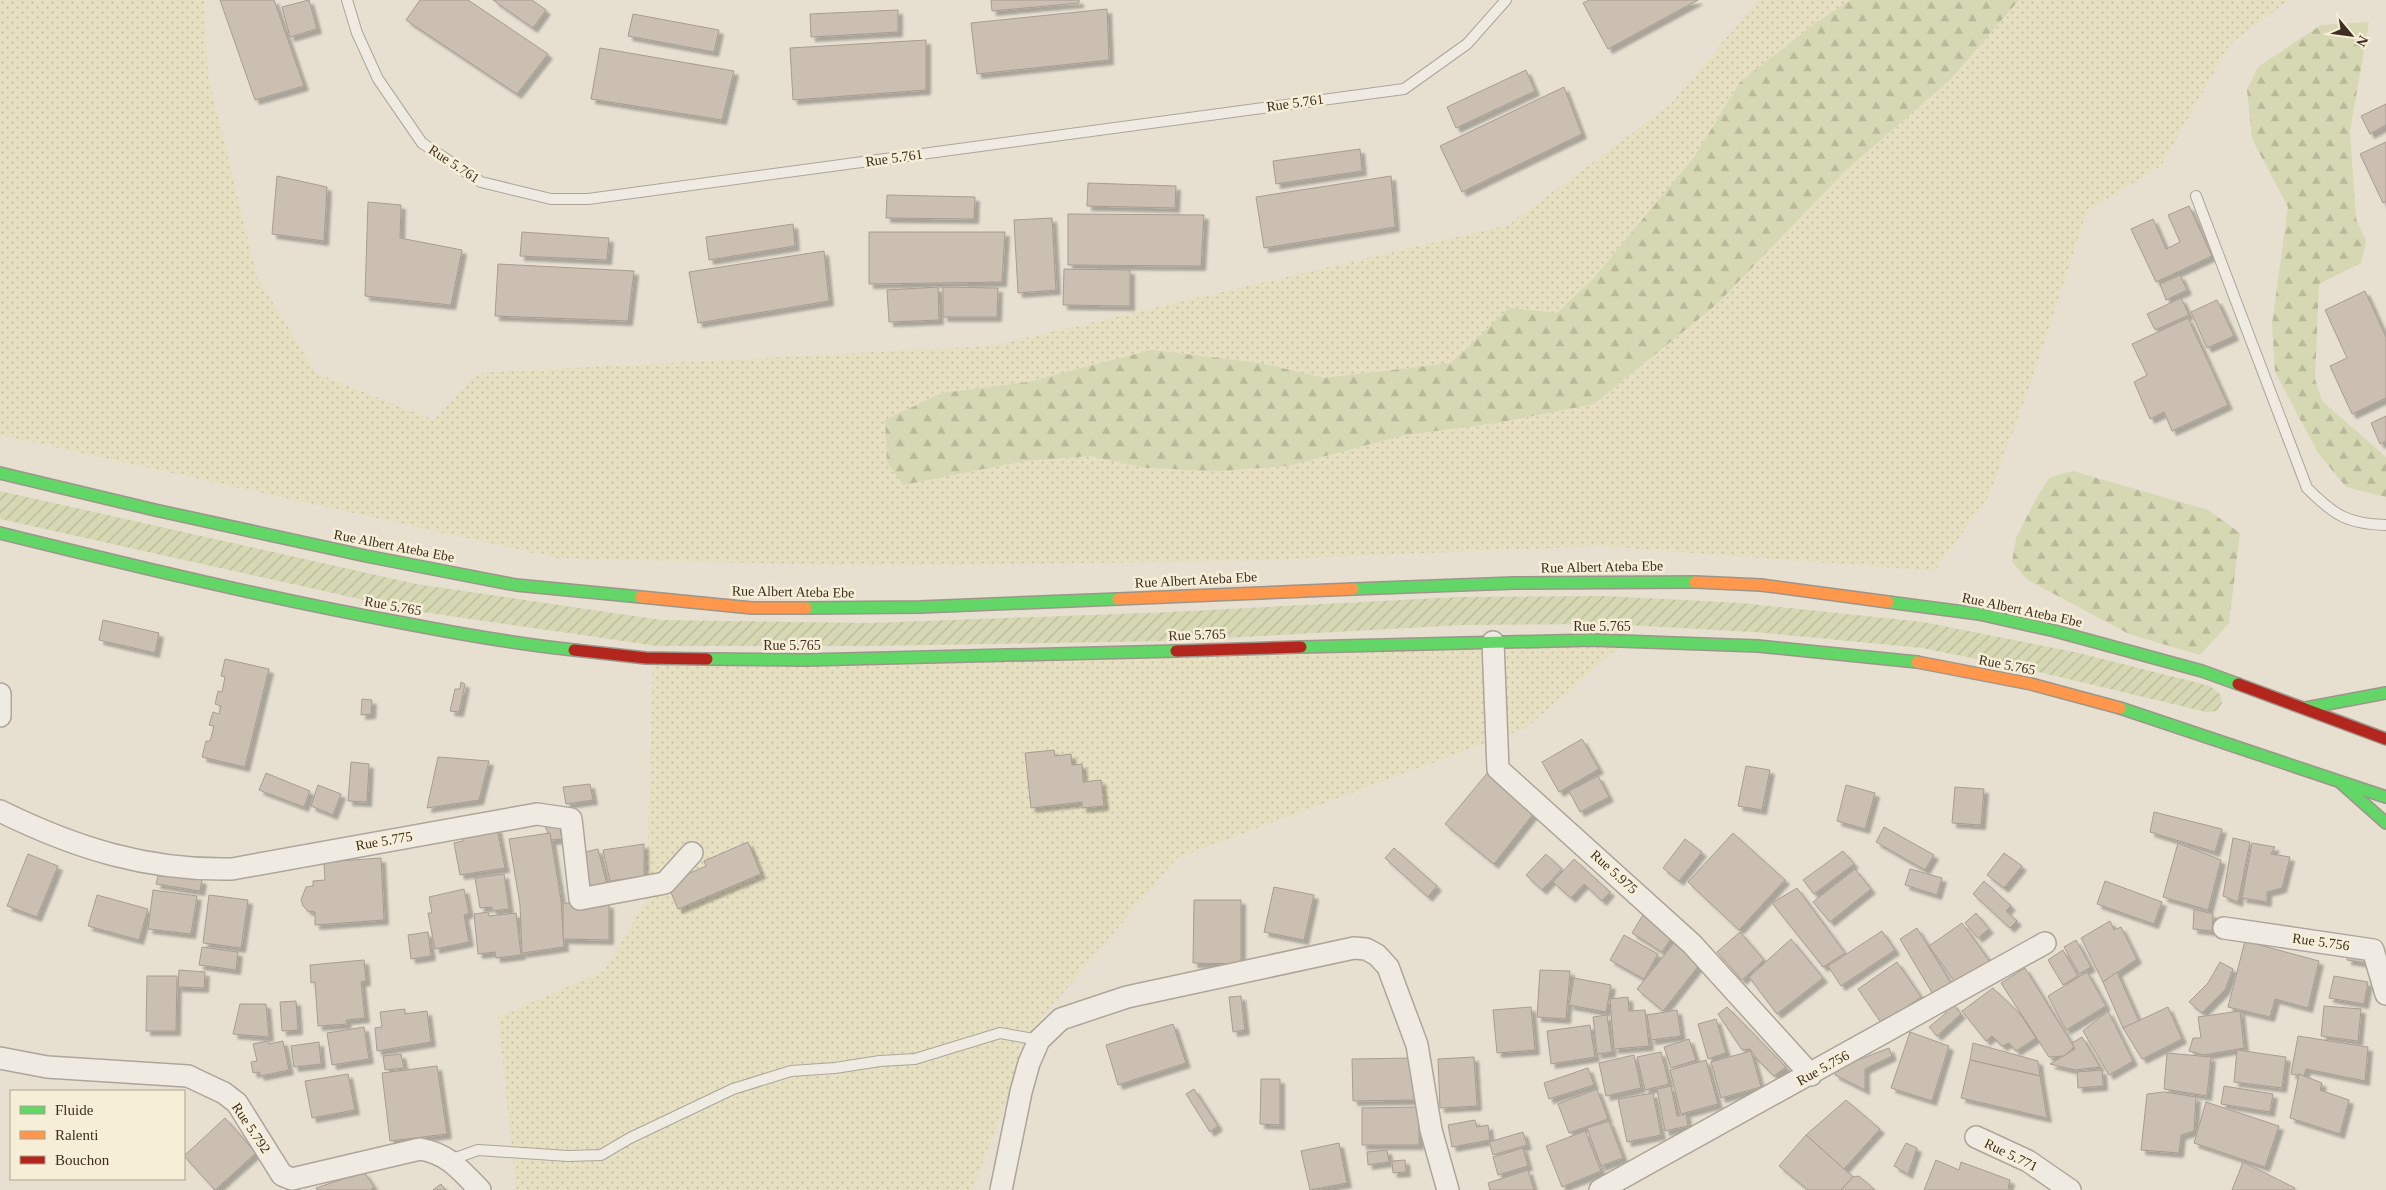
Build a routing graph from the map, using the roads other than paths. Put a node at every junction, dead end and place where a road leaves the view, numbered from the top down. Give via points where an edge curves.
1 (347, 0) edge
2 (1506, 0) edge
3 (2196, 196) dead end
4 (0, 473) edge
5 (2386, 525) edge
6 (0, 533) edge
7 (1493, 642) junction
8 (2386, 693) edge
9 (0, 694) edge
10 (2306, 708) junction
11 (0, 716) edge
12 (2386, 739) edge
13 (2341, 783) junction
14 (2386, 797) edge
15 (0, 811) edge
16 (2386, 823) edge
17 (692, 853) dead end
18 (2224, 928) dead end
19 (2045, 944) dead end
20 (2386, 994) edge
21 (1039, 1040) junction
22 (0, 1058) edge
23 (1811, 1074) junction
24 (1976, 1138) dead end
25 (450, 1160) junction
26 (480, 1190) edge
27 (1001, 1190) edge
28 (1448, 1190) edge
29 (1600, 1190) edge
30 (2070, 1190) edge

1 - 2 lane, Rue 5.761 via 356,33 378,79 422,143 481,182 514,192 560,199 588,199 1404,88 1467,44
3 - 5 lane via 2308,488 2326,507 2346,519
4 - 10 main road, Rue Albert Ateba Ebe via 347,552 516,585 752,608 920,607 1514,583 1674,580 1761,585 1980,614 2202,671
6 - 7 main road, Rue 5.765 via 352,614 516,644 646,658 806,660
7 - 13 main road, Rue 5.765 via 1710,643 1850,653 1932,665 2031,684
7 - 23 street, Rue 5.975 via 1498,769 1692,944
8 - 10 main road
9 - 11 street
10 - 12 main road, Rue Albert Ateba Ebe
13 - 14 main road, Rue 5.765
13 - 16 main road
15 - 17 street, Rue 5.775 via 38,830 134,862 208,869 232,869 537,814 571,819 580,899 665,884
18 - 20 street, Rue 5.756 via 2373,950
19 - 23 street, Rue 5.756
21 - 25 lane via 1000,1032 915,1059 791,1071 733,1089 601,1155 478,1150
21 - 27 street via 1021,1092
21 - 28 street via 1061,1019 1127,997 1366,948 1388,967 1417,1045 1432,1130
22 - 25 street, Rue 5.792 via 47,1067 188,1076 237,1103 286,1177 420,1149 436,1152
23 - 29 street, Rue 5.756
24 - 30 street, Rue 5.771 via 2028,1161
25 - 26 street, Rue 5.792

